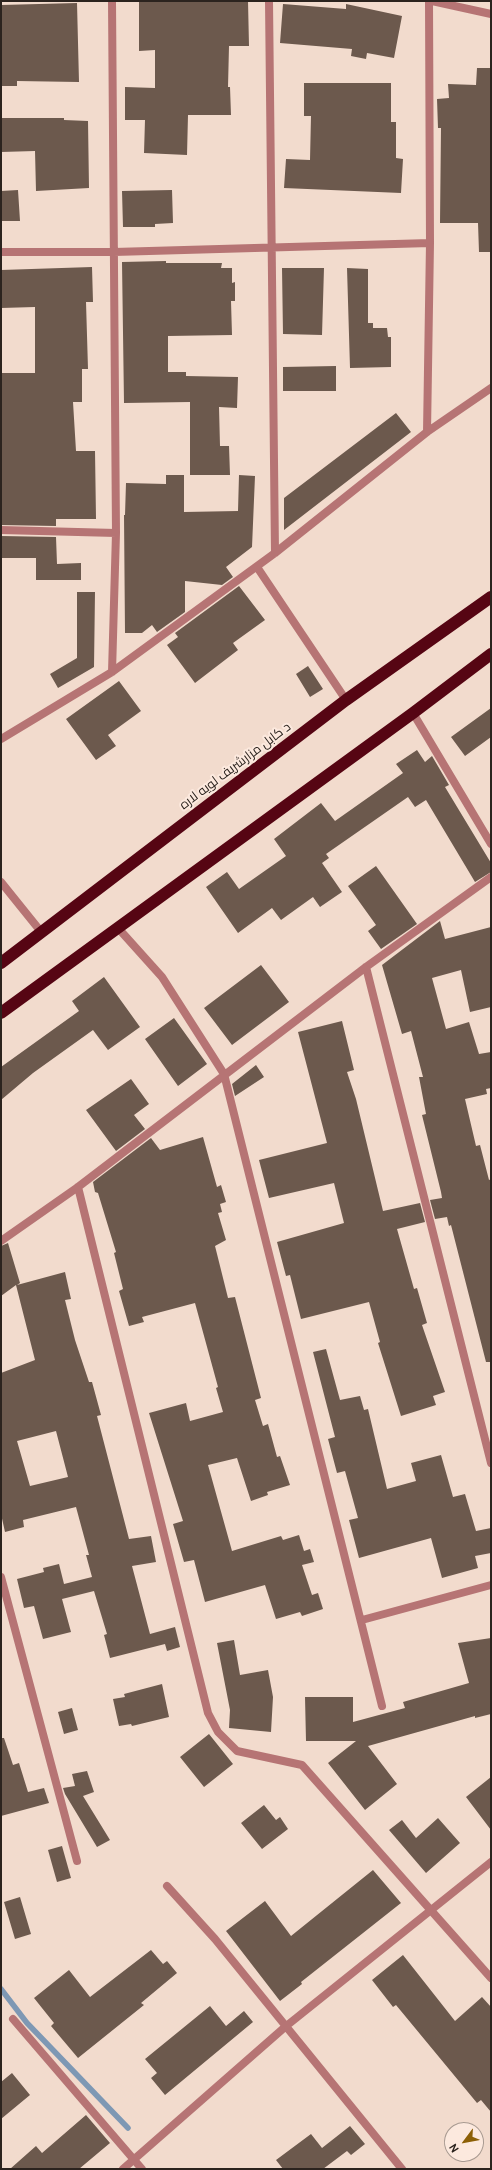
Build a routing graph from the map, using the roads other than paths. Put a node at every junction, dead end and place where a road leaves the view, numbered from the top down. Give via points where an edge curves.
1 (112, 1) edge
2 (269, 1) edge
3 (429, 1) edge
4 (432, 1) edge
5 (491, 14) edge
6 (430, 244) junction
7 (270, 248) junction
8 (1, 252) edge
9 (114, 252) junction
10 (491, 388) edge
11 (427, 432) junction
12 (1, 530) edge
13 (116, 533) junction
14 (275, 553) junction
15 (257, 567) junction
16 (491, 597) edge
17 (491, 654) edge
18 (112, 672) junction
19 (346, 700) junction
20 (413, 713) junction
21 (1, 739) edge
22 (491, 844) edge
23 (491, 877) edge
24 (1, 882) edge
25 (118, 928) junction
26 (42, 933) junction
27 (1, 963) edge
28 (366, 967) junction
29 (1, 1013) edge
30 (224, 1074) junction
31 (78, 1187) junction
32 (1, 1241) edge
33 (491, 1463) edge
34 (1, 1577) edge
35 (491, 1585) edge
36 (362, 1620) junction
37 (382, 1706) dead end
38 (77, 1861) dead end
39 (491, 1862) edge
40 (167, 1886) dead end
41 (432, 1909) junction
42 (491, 1978) edge
43 (13, 2020) dead end
44 (285, 2027) junction
45 (134, 2161) junction
46 (124, 2169) edge
47 (142, 2169) edge
48 (402, 2169) edge

1 - 9 street
2 - 7 street
3 - 6 street
4 - 5 street
6 - 7 street
6 - 11 street
7 - 9 street
7 - 14 street
8 - 9 street
9 - 13 street
10 - 11 street
11 - 14 street
12 - 13 street
13 - 18 street
14 - 15 street
15 - 18 street
15 - 19 street
16 - 19 highway, د کابل مزارشریف لویه لاره
17 - 20 highway
18 - 21 street
19 - 26 highway, د کابل مزارشریف لویه لاره
20 - 22 street
20 - 25 highway
23 - 28 street
24 - 26 street
25 - 29 highway
25 - 30 street via 162,977
26 - 27 highway, د کابل مزارشریف لویه لاره
28 - 30 street
28 - 33 street
30 - 31 street
30 - 36 street
31 - 32 street
31 - 41 street via 208,1713 218,1732 237,1751 302,1765
34 - 38 street
35 - 36 street
36 - 37 street
39 - 41 street
40 - 44 street via 215,1939
41 - 42 street
41 - 44 street
43 - 45 street
44 - 45 street
44 - 48 street
45 - 46 street
45 - 47 street

